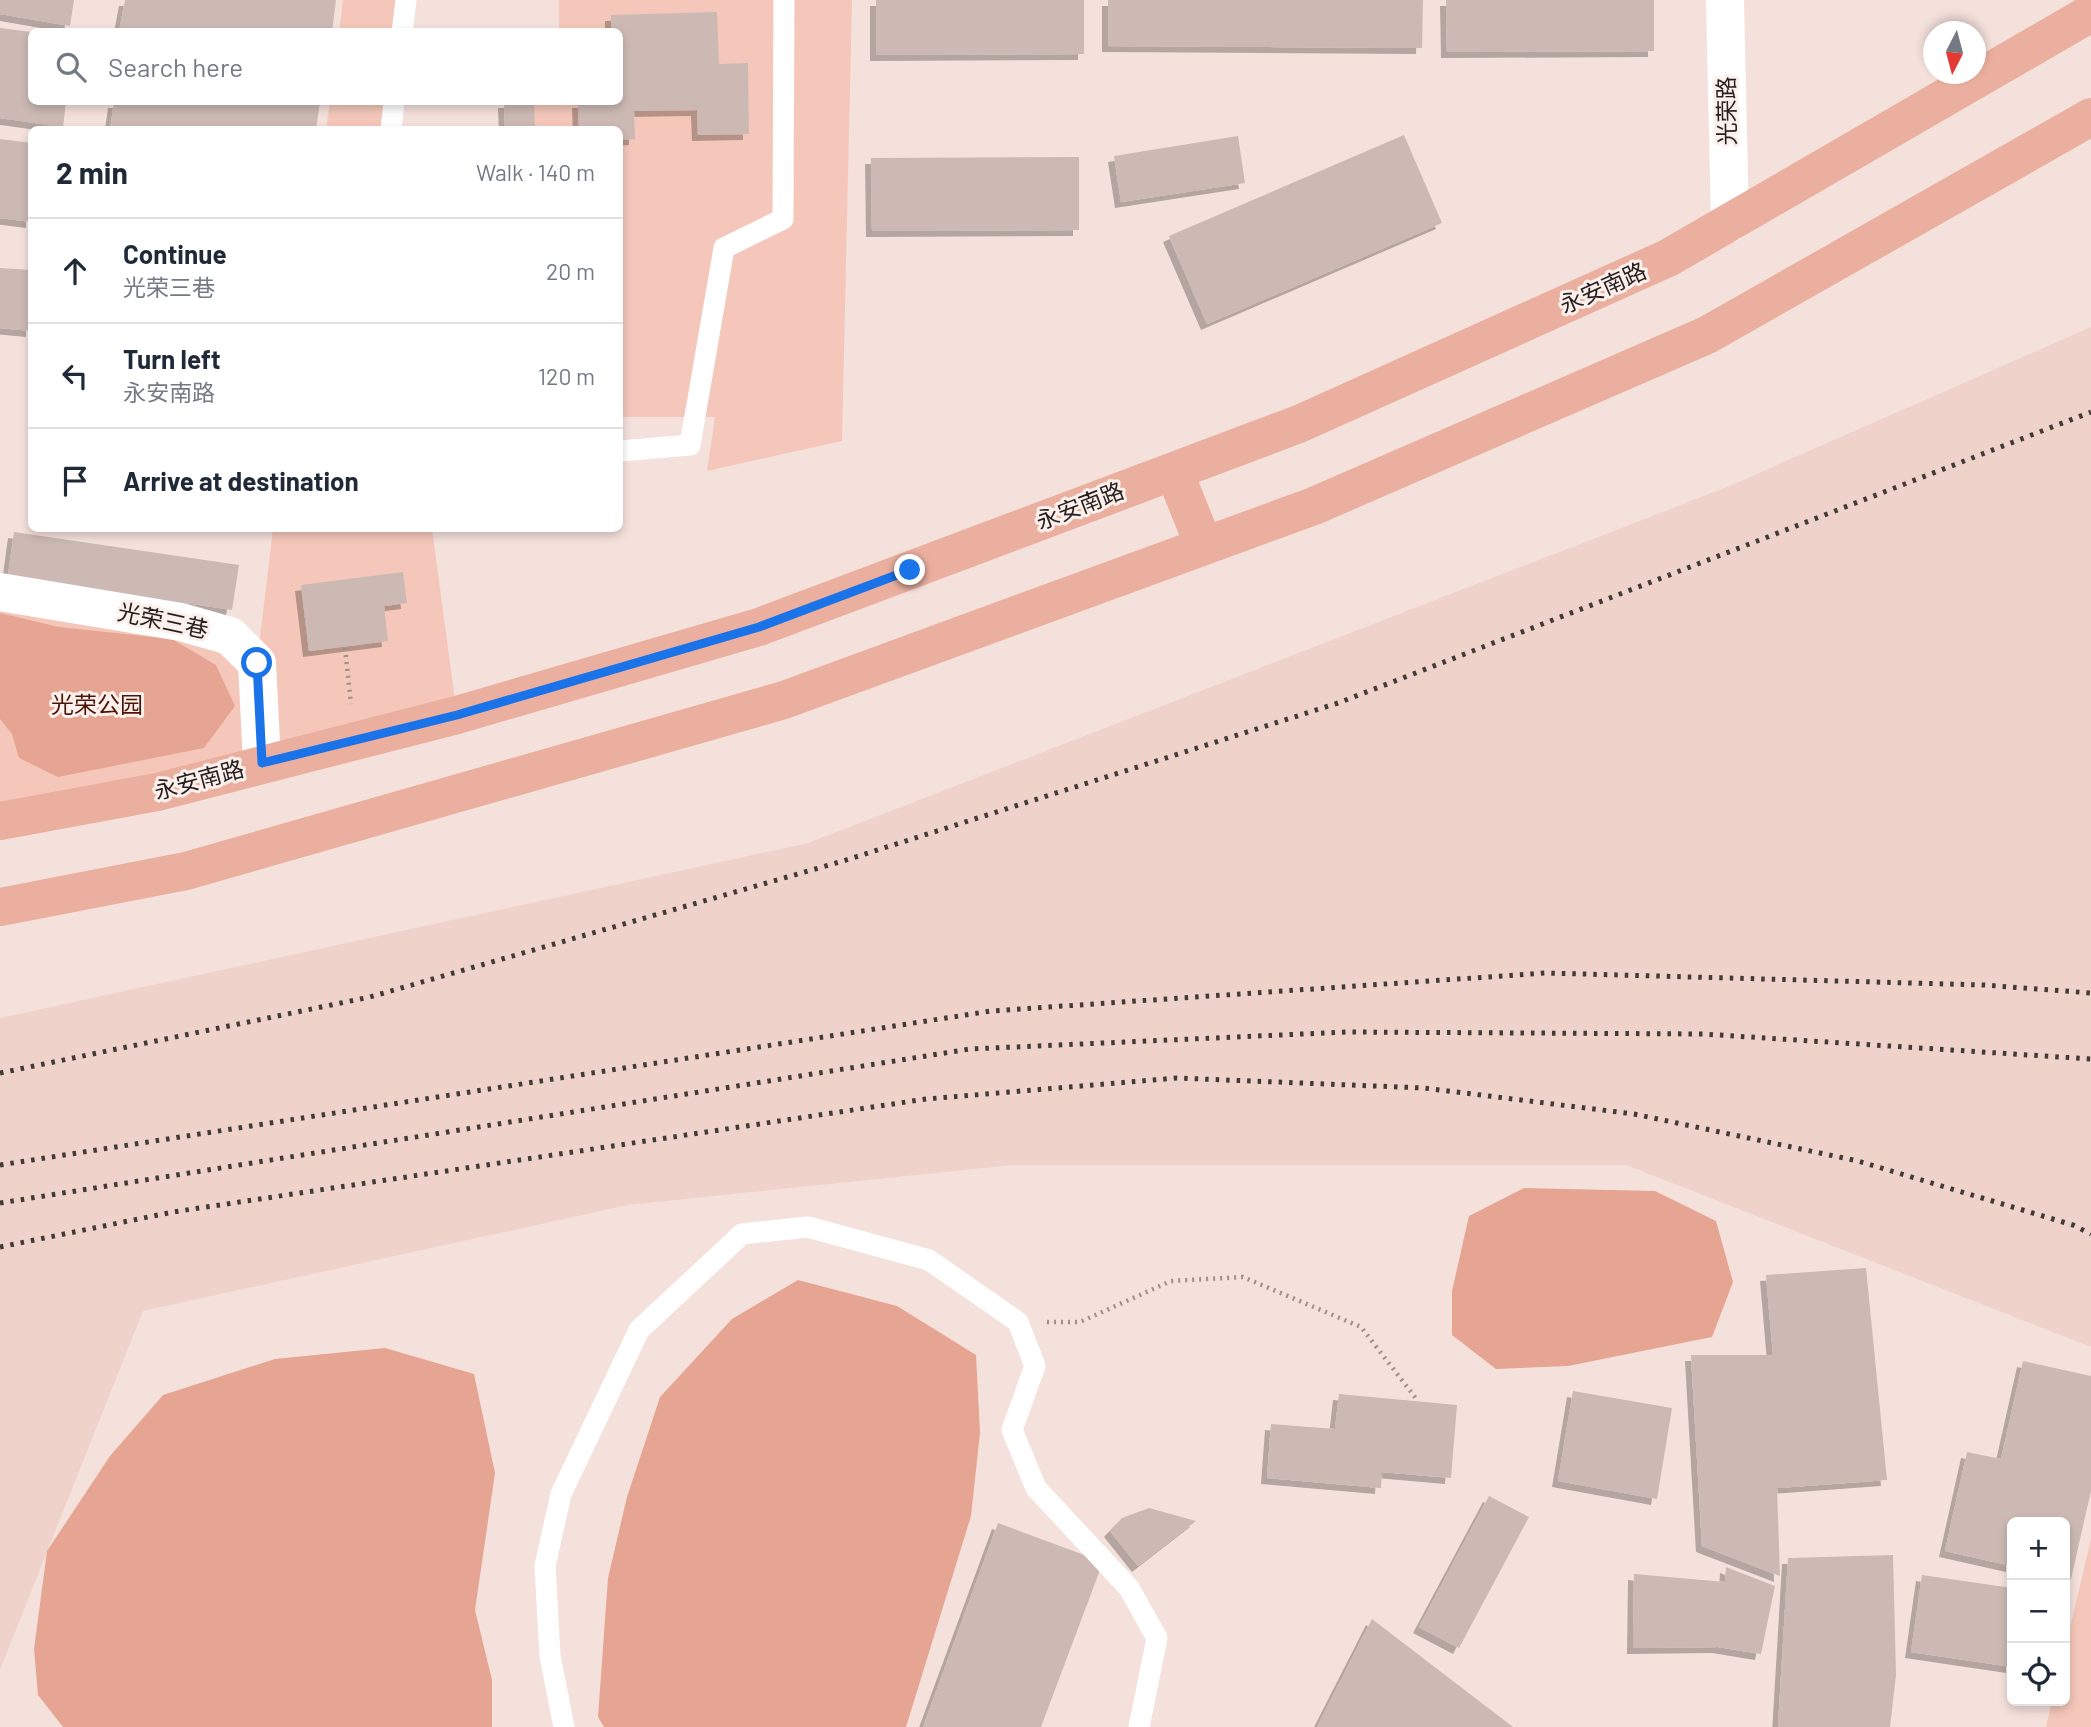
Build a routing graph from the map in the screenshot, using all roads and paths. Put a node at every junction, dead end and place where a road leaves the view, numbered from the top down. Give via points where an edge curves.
1 (406, 0) edge
2 (784, 0) edge
3 (1725, 0) edge
4 (2091, 13) edge
5 (402, 28) edge
6 (394, 105) edge
7 (2091, 117) edge
8 (391, 126) edge
9 (1730, 223) junction
10 (623, 450) edge
11 (1174, 471) junction
12 (1204, 546) junction
13 (0, 592) edge
14 (345, 648) dead end
15 (354, 740) junction
16 (262, 763) junction
17 (0, 821) edge
18 (0, 906) edge
19 (1018, 1322) junction
20 (1418, 1401) dead end
21 (564, 1727) edge
22 (1139, 1727) edge

1 - 5 lane
2 - 10 lane via 783,219 724,248 690,445
3 - 9 street, 光荣路
4 - 9 main road, 永安南路
6 - 8 lane
7 - 12 main road via 1707,335 1314,506
9 - 11 main road, 永安南路 via 1668,258 1299,424
11 - 12 main road
11 - 15 main road, 永安南路 via 759,627 457,715
12 - 18 main road via 784,701 186,871
13 - 16 street, 光荣三巷 via 181,622 230,636 257,663
14 - 15 path
15 - 16 main road, 永安南路
16 - 17 main road, 永安南路 via 157,792
19 - 20 path via 1080,1322 1171,1281 1243,1277 1361,1327
19 - 21 lane via 929,1260 807,1227 742,1234 639,1330 561,1493 545,1566 550,1656
19 - 22 lane via 1035,1366 1012,1430 1036,1488 1129,1588 1157,1638

